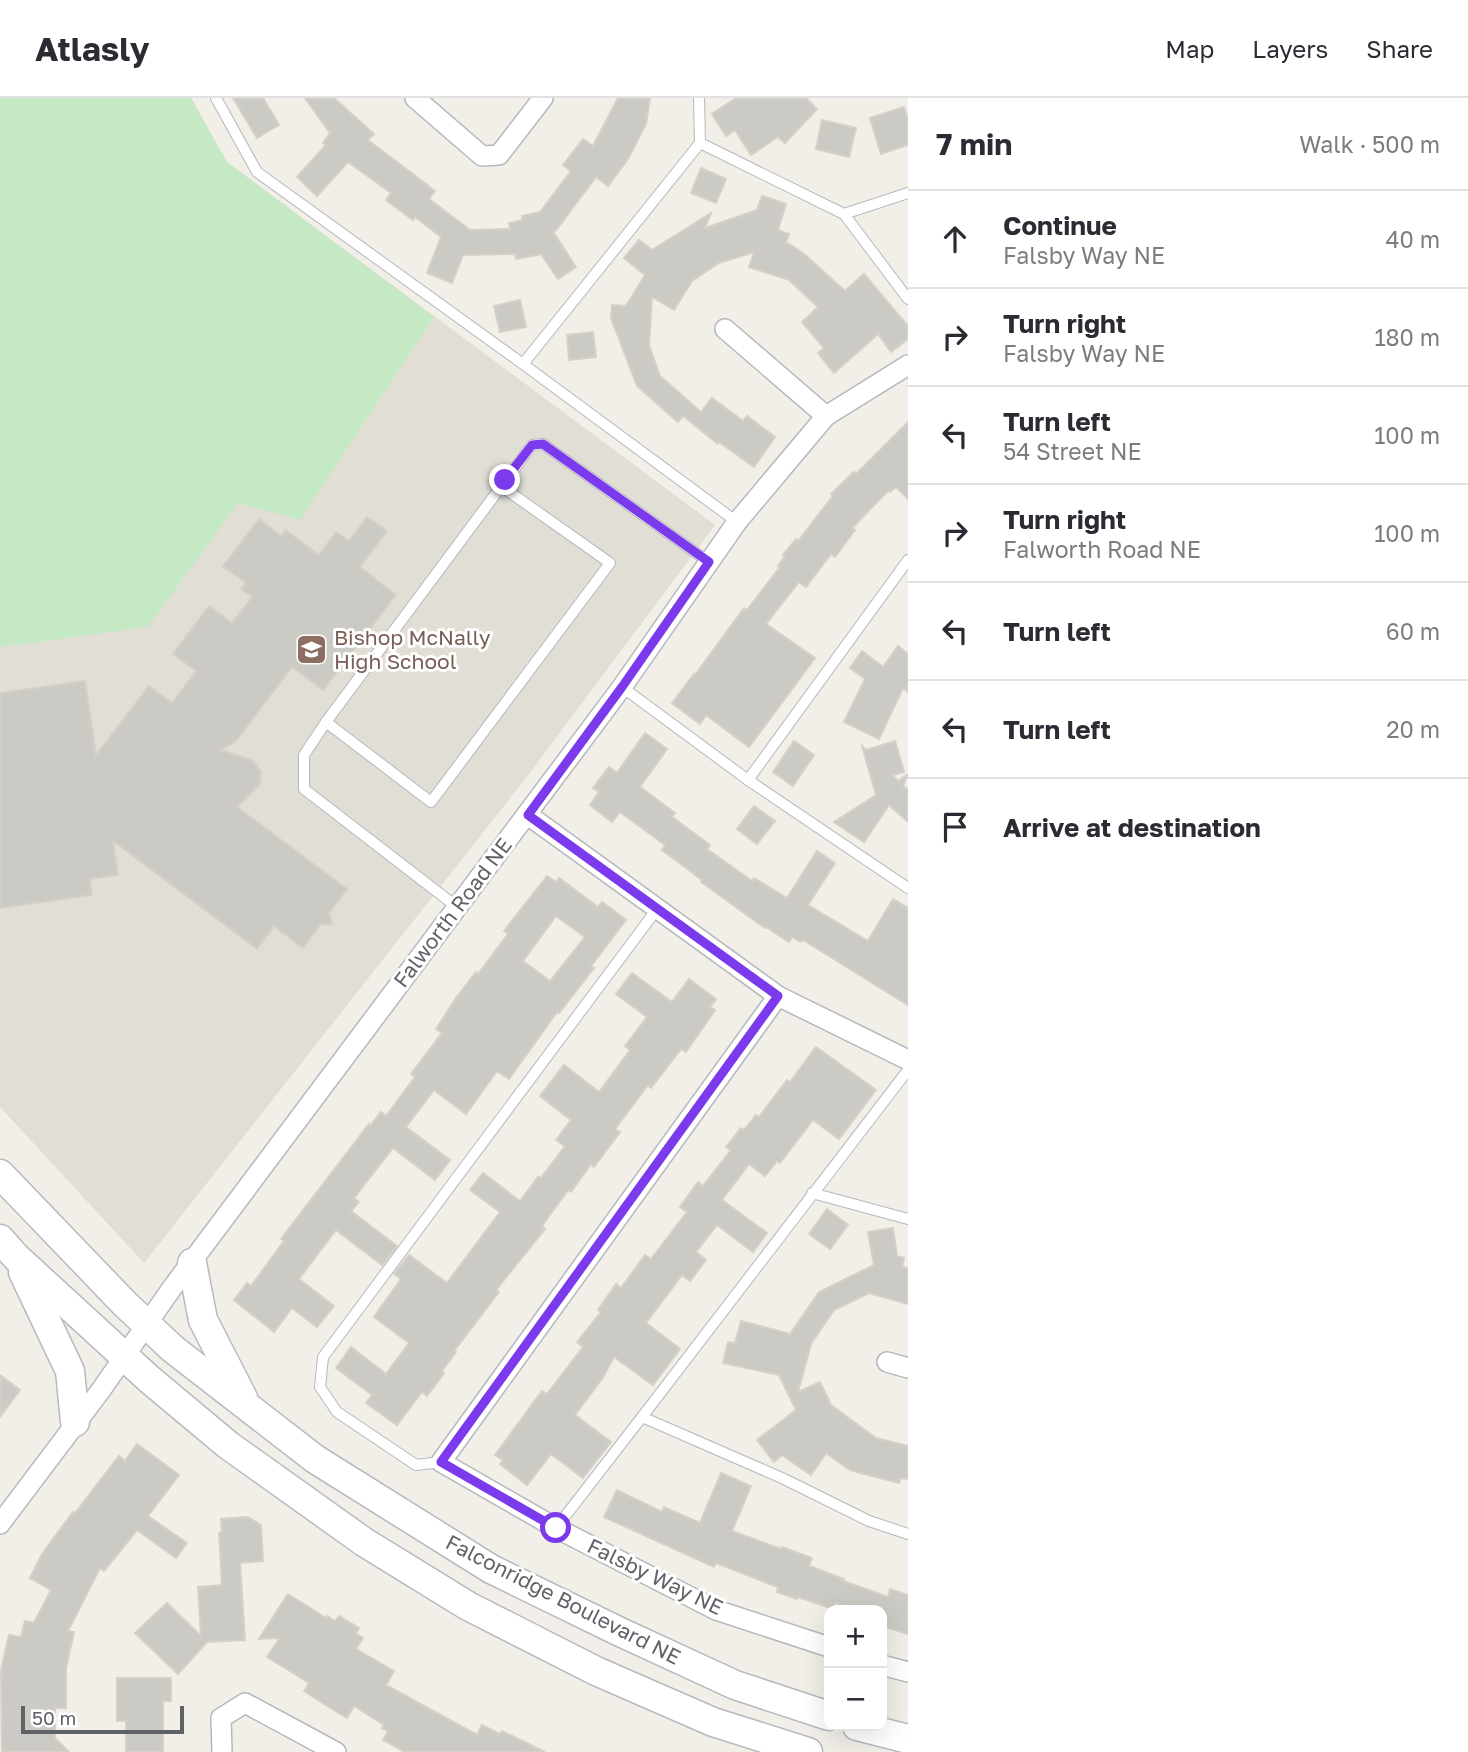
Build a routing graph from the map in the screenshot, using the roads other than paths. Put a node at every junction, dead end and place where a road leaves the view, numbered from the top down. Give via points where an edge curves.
1 (216, 98) edge
2 (415, 98) edge
3 (543, 98) edge
4 (699, 98) edge
5 (700, 143) junction
6 (908, 193) edge
7 (845, 214) junction
8 (908, 299) edge
9 (725, 329) dead end
10 (523, 364) junction
11 (908, 365) edge
12 (826, 416) junction
13 (501, 486) junction
14 (737, 522) junction
15 (908, 560) edge
16 (709, 562) junction
17 (622, 687) junction
18 (326, 722) junction
19 (748, 780) junction
20 (528, 815) junction
21 (908, 888) edge
22 (457, 907) junction
23 (657, 909) junction
24 (778, 996) junction
25 (908, 1060) edge
26 (908, 1070) edge
27 (0, 1174) edge
28 (812, 1193) junction
29 (908, 1219) edge
30 (8, 1248) edge
31 (191, 1263) junction
32 (147, 1324) junction
33 (125, 1355) junction
34 (887, 1362) dead end
35 (908, 1368) edge
36 (247, 1407) junction
37 (642, 1417) junction
38 (75, 1422) junction
39 (441, 1462) junction
40 (0, 1524) edge
41 (556, 1528) junction
42 (908, 1534) edge
43 (824, 1645) edge
44 (887, 1666) edge
45 (908, 1672) edge
46 (824, 1714) edge
47 (877, 1731) edge
48 (908, 1739) edge
49 (222, 1752) edge
50 (336, 1752) edge
51 (808, 1752) edge

1 - 10 lane via 257,172
2 - 3 street via 482,156 499,155
4 - 5 lane
5 - 7 lane
5 - 10 lane
6 - 7 lane
7 - 8 lane
9 - 12 street
10 - 14 lane
11 - 12 street, Falworth Road NE
12 - 14 street, Falworth Road NE
13 - 16 lane via 532,445 543,444
13 - 18 lane
13 - 18 lane via 610,563 431,802
14 - 16 street, Falworth Road NE
15 - 19 lane
16 - 17 street, Falworth Road NE
17 - 19 lane
17 - 20 street, Falworth Road NE
18 - 22 lane via 304,755 304,789
19 - 21 lane
20 - 22 street, Falworth Road NE
20 - 23 street
22 - 31 street, Falworth Road NE
23 - 24 street
23 - 39 lane via 323,1357 320,1387 337,1412 416,1465
24 - 25 street
24 - 39 street
26 - 28 lane
27 - 32 main road, Falconridge Boulevard NE
28 - 29 lane
28 - 37 lane
30 - 33 main road
30 - 38 main road via 70,1371
31 - 32 street, Falworth Road NE
31 - 36 main road via 203,1320
32 - 33 street, Falworth Road NE
32 - 36 main road, Falconridge Boulevard NE
33 - 38 street, Falworth Road NE
33 - 51 main road via 228,1445 364,1542 468,1606 596,1671 713,1722
34 - 35 street
36 - 46 main road, Falconridge Boulevard NE via 315,1459 491,1569 735,1685
37 - 41 lane
37 - 42 lane via 869,1521
38 - 40 street, Falworth Road NE
39 - 41 street, Falsby Way NE
41 - 43 street, Falsby Way NE via 716,1610
44 - 45 street
47 - 48 main road
49 - 50 street via 222,1718 245,1703

